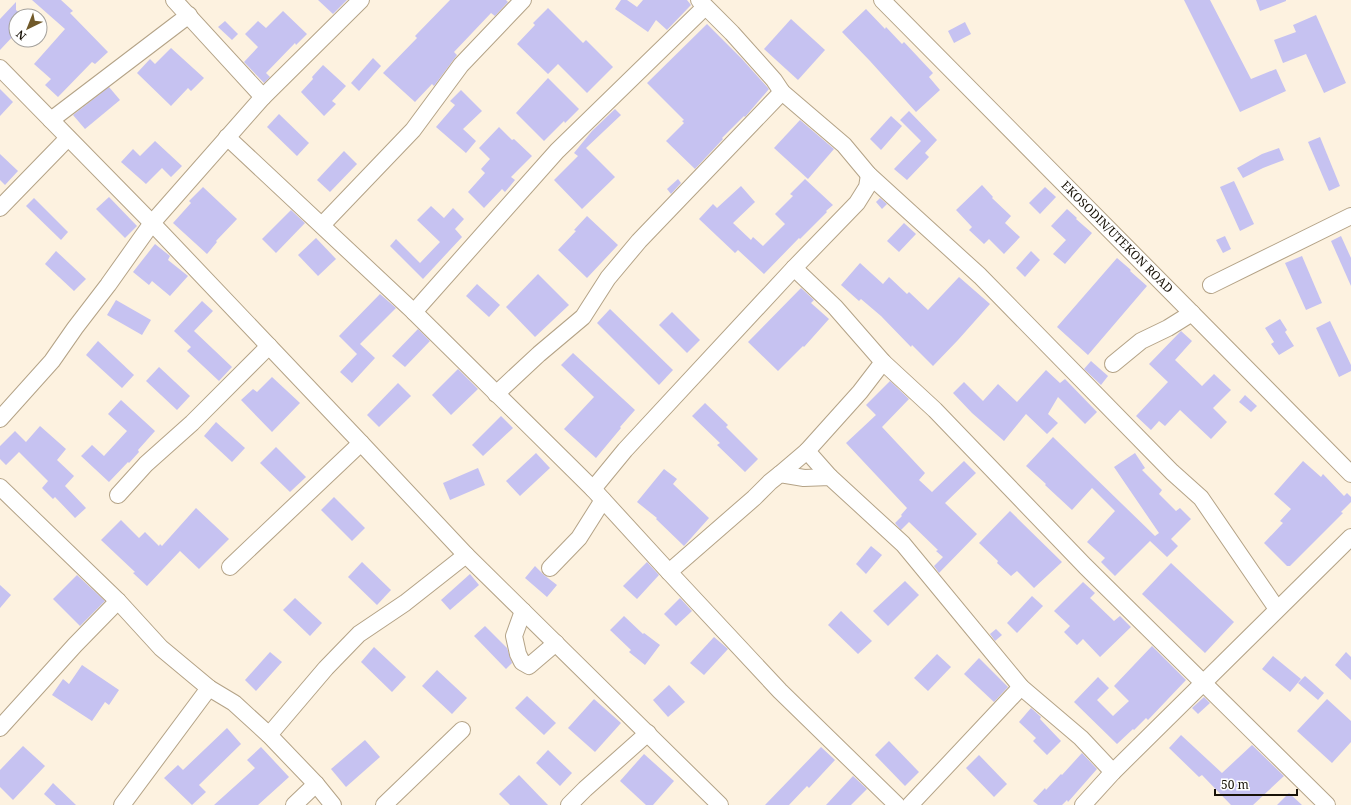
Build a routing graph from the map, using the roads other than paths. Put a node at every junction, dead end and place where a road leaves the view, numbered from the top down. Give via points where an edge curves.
1 (174, 0) edge
2 (523, 0) edge
3 (882, 0) edge
4 (359, 1) edge
5 (702, 3) edge
6 (189, 16) junction
7 (0, 68) edge
8 (782, 92) junction
9 (263, 97) junction
10 (51, 120) junction
11 (227, 137) junction
12 (68, 138) junction
13 (869, 175) junction
14 (0, 208) edge
15 (1351, 216) edge
16 (152, 223) junction
17 (322, 226) junction
18 (794, 268) junction
19 (1211, 285) dead end
20 (414, 312) junction
21 (1192, 313) junction
22 (269, 346) junction
23 (883, 362) junction
24 (1113, 364) dead end
25 (496, 394) junction
26 (0, 419) edge
27 (361, 443) junction
28 (807, 451) junction
29 (780, 474) junction
30 (1351, 474) edge
31 (830, 477) junction
32 (0, 487) edge
33 (118, 495) dead end
34 (598, 495) junction
35 (1351, 537) edge
36 (466, 556) junction
37 (230, 567) dead end
38 (550, 568) dead end
39 (669, 572) junction
40 (118, 601) junction
41 (1277, 609) junction
42 (523, 611) junction
43 (556, 643) junction
44 (1204, 683) junction
45 (1021, 687) junction
46 (209, 688) junction
47 (0, 728) edge
48 (462, 730) dead end
49 (648, 733) junction
50 (269, 735) junction
51 (1113, 772) junction
52 (316, 784) junction
53 (122, 805) edge
54 (294, 805) edge
55 (333, 805) edge
56 (384, 805) edge
57 (569, 805) edge
58 (720, 805) edge
59 (898, 805) edge
60 (910, 805) edge
61 (1084, 805) edge
62 (1327, 805) edge

1 - 6 street
2 - 17 street via 461,65 413,130
3 - 21 street, EKOSODIN/UTEKON ROAD
4 - 9 street
5 - 8 street via 732,33
5 - 20 street via 557,151
6 - 9 street
6 - 10 street
7 - 10 street
8 - 13 street via 844,145
8 - 25 street via 639,241 608,278 582,318
9 - 11 street
10 - 12 street
11 - 16 street
11 - 17 street
12 - 14 street
12 - 16 street
13 - 18 street via 867,187 857,203
13 - 41 street via 980,276 1200,498
15 - 19 street
16 - 22 street
16 - 26 street via 52,361
17 - 20 street
18 - 23 street via 836,307
18 - 34 street via 625,450
20 - 25 street
21 - 24 street via 1141,341
21 - 30 street, EKOSODIN/UTEKON ROAD
22 - 27 street
22 - 33 street via 192,423 146,464
23 - 28 street
23 - 44 street via 935,410 1085,566
25 - 34 street
27 - 36 street
27 - 37 street
28 - 29 street
28 - 31 street
29 - 31 street via 804,478
29 - 39 street
31 - 45 street via 903,544
32 - 40 street
34 - 38 street via 579,538
34 - 39 street
35 - 41 street
36 - 42 street
36 - 50 street via 405,603 359,634 326,668
39 - 59 street via 780,691
40 - 46 street via 161,648
40 - 47 street via 75,644
41 - 44 street
42 - 43 street
42 - 43 street via 514,636 522,662 529,666
43 - 49 street
44 - 51 street
44 - 62 street
45 - 51 street via 1081,738
45 - 60 street
46 - 50 street via 234,703
46 - 53 street
48 - 56 street
49 - 57 street
49 - 58 street
50 - 52 street
51 - 61 street
52 - 54 street
52 - 55 street

